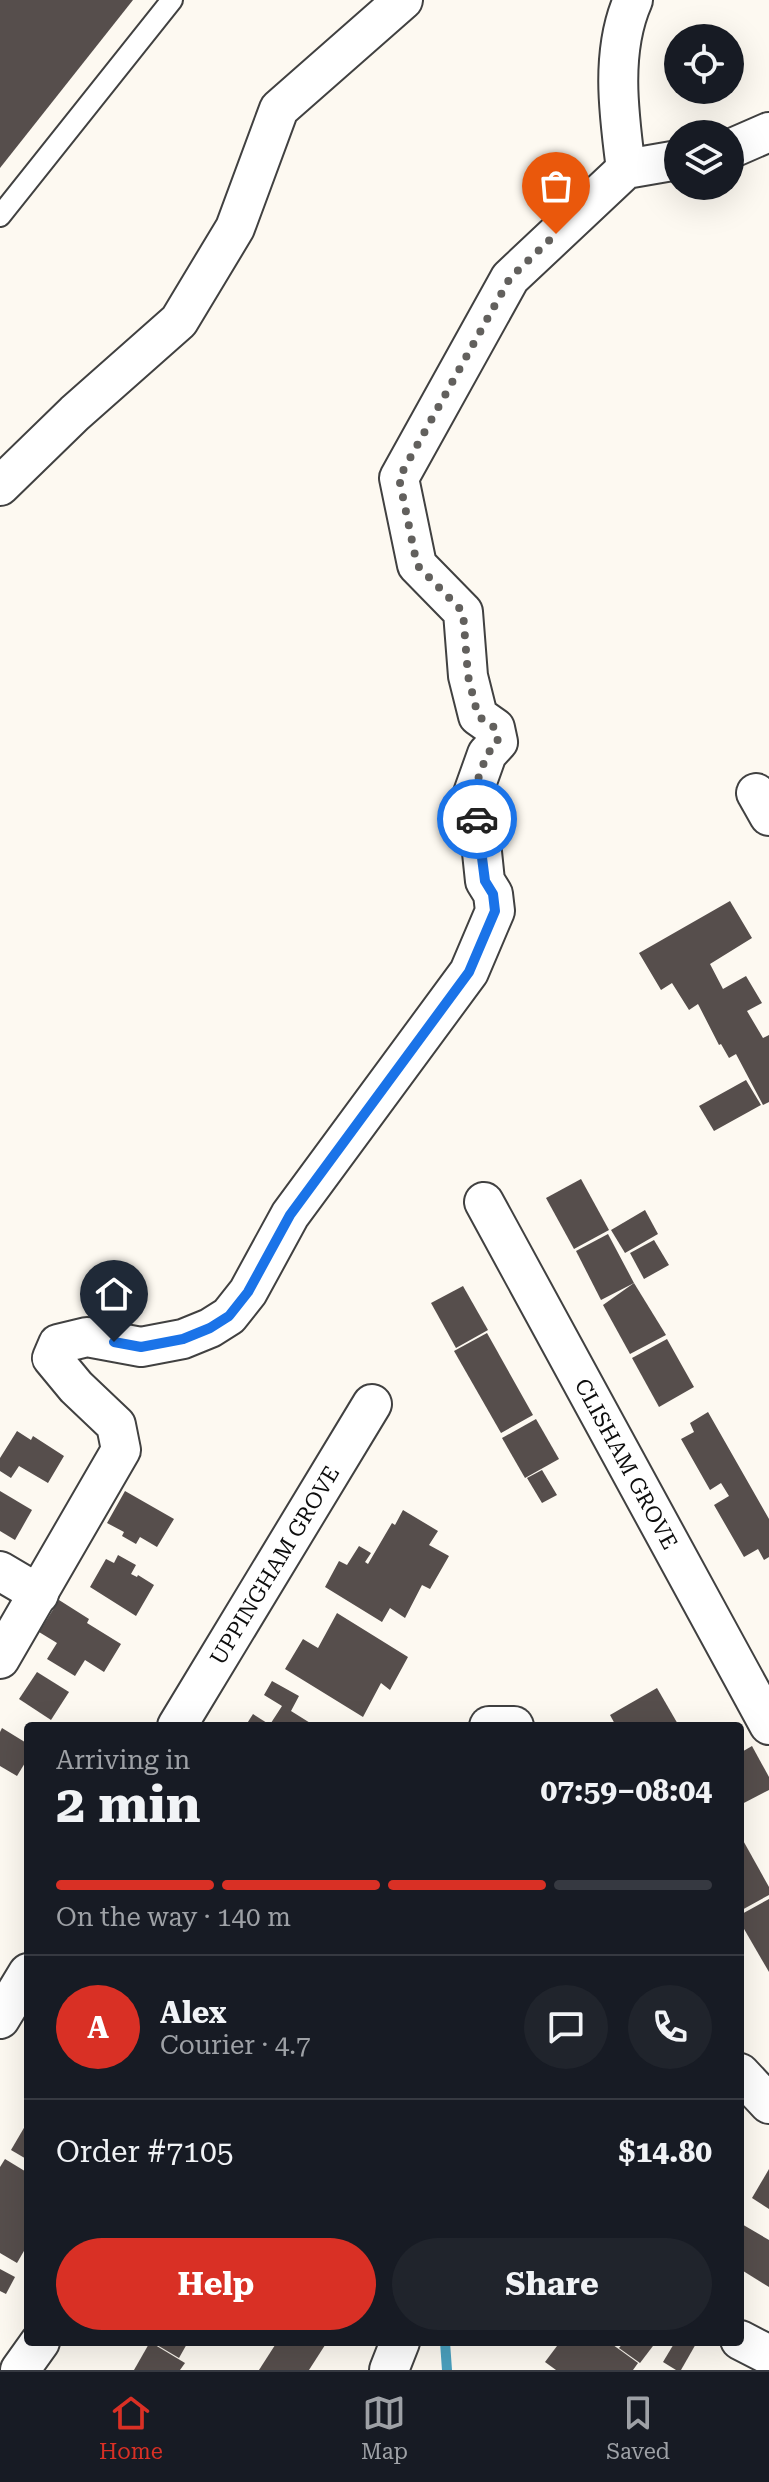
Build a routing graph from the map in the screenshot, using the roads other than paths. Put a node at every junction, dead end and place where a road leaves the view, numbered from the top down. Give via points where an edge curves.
1 (172, 0) edge
2 (403, 0) edge
3 (633, 0) edge
4 (769, 132) edge
5 (744, 143) edge
6 (664, 162) edge
7 (626, 169) junction
8 (0, 216) edge
9 (0, 486) edge
10 (484, 1202) dead end
11 (372, 1404) dead end
12 (0, 1571) edge
13 (39, 1594) junction
14 (0, 1659) edge
15 (179, 1722) edge
16 (769, 1725) edge
17 (24, 1980) edge
18 (0, 2019) edge
19 (744, 2077) edge
20 (769, 2104) edge
21 (744, 2342) edge
22 (37, 2346) edge
23 (398, 2346) edge
24 (769, 2355) edge
25 (20, 2370) edge
26 (389, 2370) edge

1 - 8 lane
2 - 9 street via 279,109 235,228 179,321
3 - 7 street via 624,20 617,103
4 - 5 street
6 - 7 street
7 - 13 street via 510,278 399,478 417,565 463,612 468,676 478,716 495,728 498,742 487,754 472,796 495,911 469,972 290,1215 229,1316 183,1339 141,1347 87,1337 58,1344 52,1358 116,1425 121,1450
10 - 16 street, CLISHAM GROVE
11 - 15 street, UPPINGHAM GROVE
12 - 13 street
13 - 14 street
17 - 18 street
19 - 20 street
21 - 24 street
22 - 25 street
23 - 26 street

